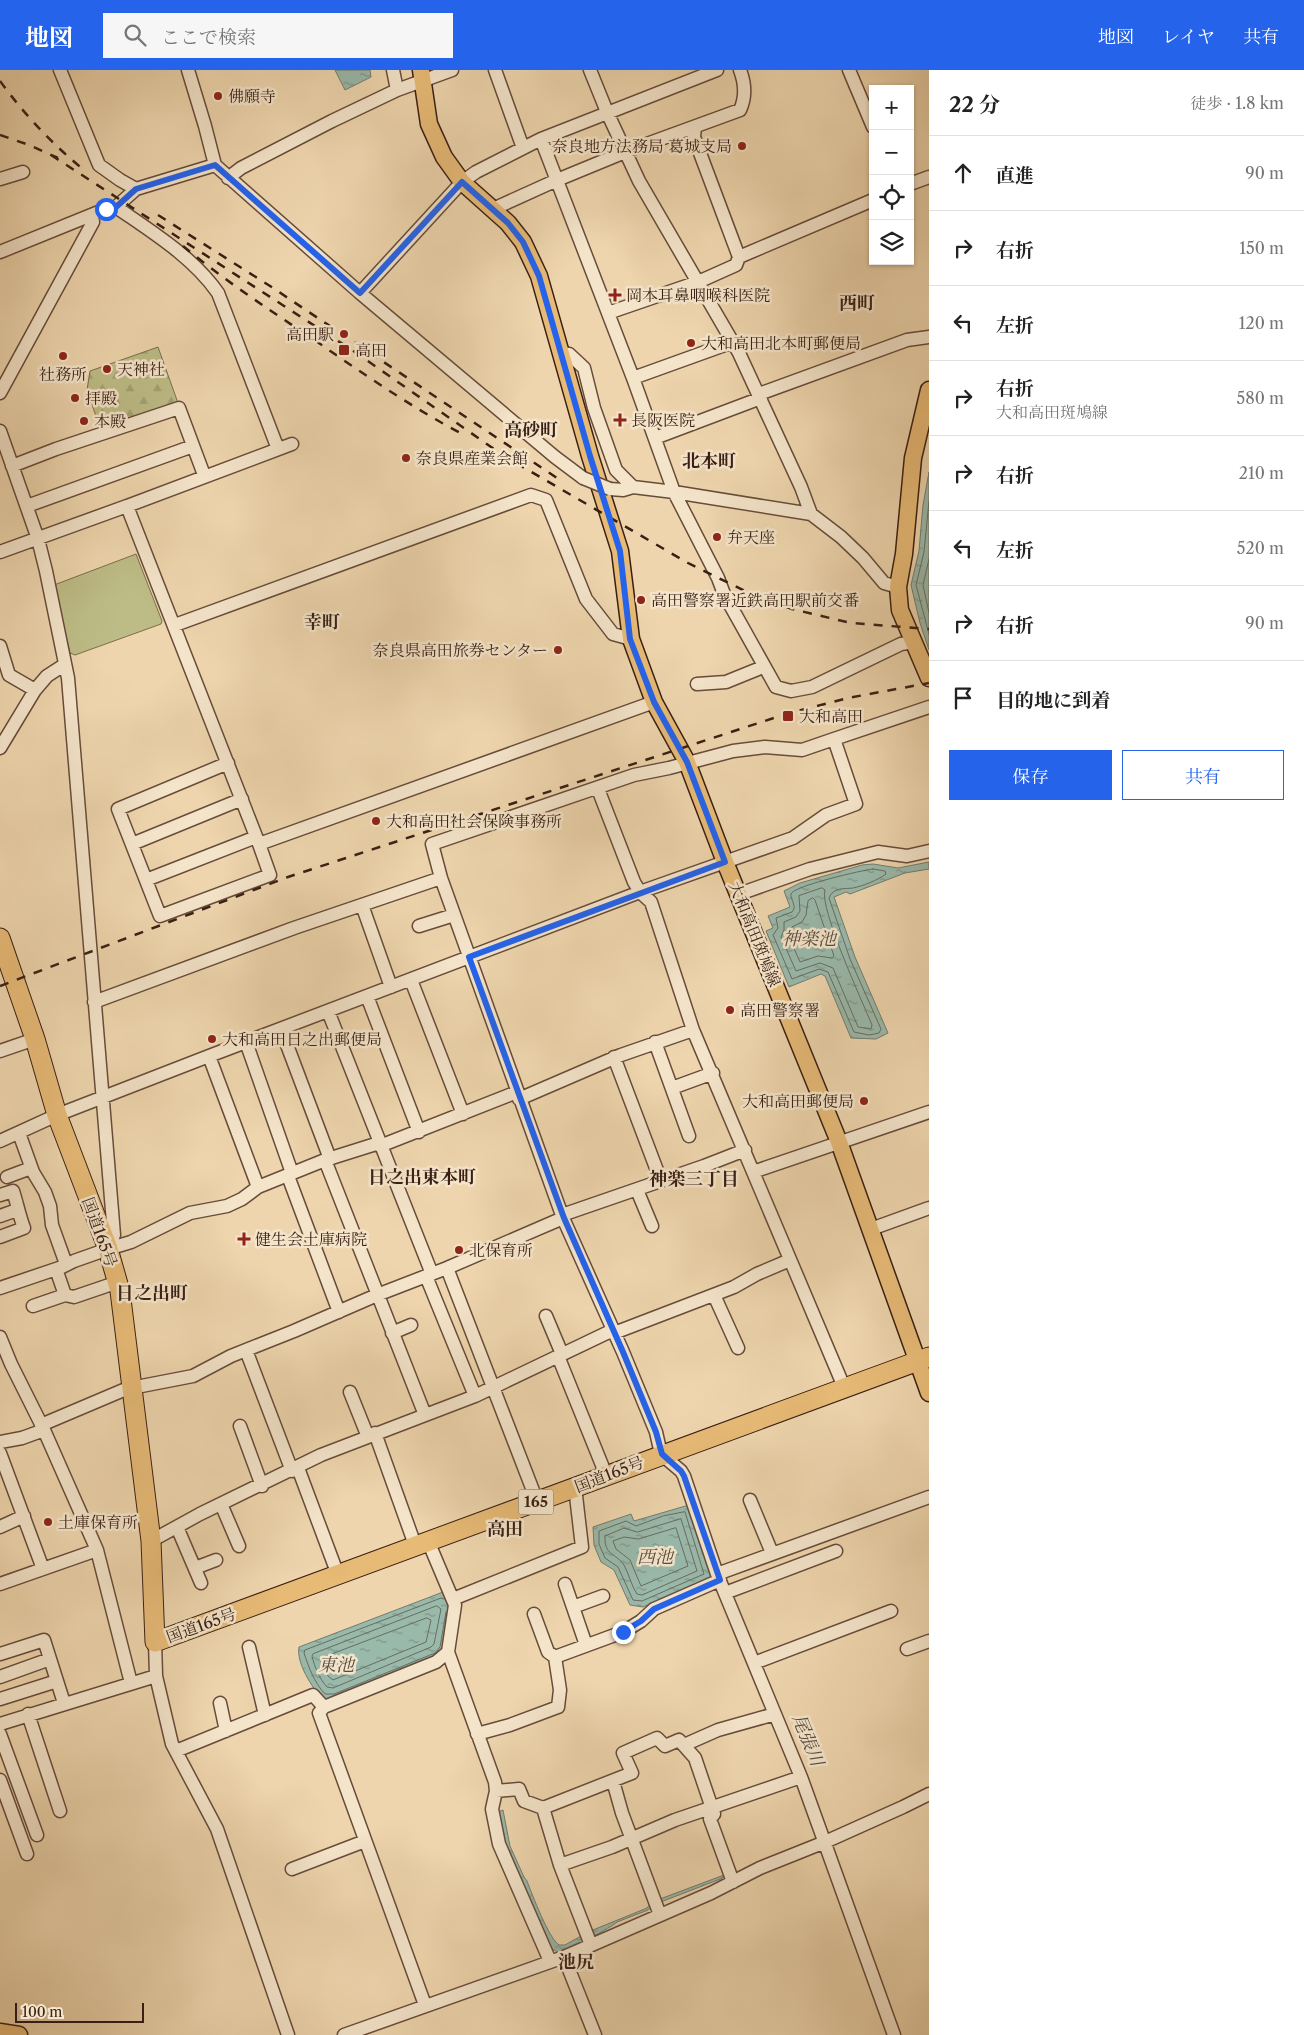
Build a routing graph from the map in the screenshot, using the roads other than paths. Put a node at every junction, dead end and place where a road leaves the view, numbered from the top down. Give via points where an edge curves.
1 (60, 70) edge
2 (188, 70) edge
3 (394, 70) edge
4 (452, 70) edge
5 (495, 70) edge
6 (590, 70) edge
7 (717, 70) edge
8 (740, 70) edge
9 (849, 70) edge
10 (422, 76) edge
11 (398, 90) junction
12 (607, 112) junction
13 (869, 118) edge
14 (695, 127) junction
15 (541, 139) junction
16 (523, 148) junction
17 (625, 152) junction
18 (215, 165) junction
19 (23, 172) dead end
20 (929, 177) edge
21 (228, 178) junction
22 (0, 179) edge
23 (557, 180) junction
24 (462, 182) junction
25 (914, 183) edge
26 (136, 189) junction
27 (869, 202) edge
28 (116, 207) junction
29 (493, 209) junction
30 (92, 216) junction
31 (0, 252) edge
32 (739, 258) junction
33 (698, 282) junction
34 (360, 293) junction
35 (608, 313) junction
36 (929, 337) edge
37 (733, 342) junction
38 (562, 353) junction
39 (633, 378) junction
40 (929, 390) edge
41 (0, 393) edge
42 (760, 396) junction
43 (0, 431) edge
44 (656, 438) junction
45 (292, 444) dead end
46 (193, 446) junction
47 (278, 449) junction
48 (12, 466) junction
49 (204, 475) junction
50 (634, 487) junction
51 (674, 492) junction
52 (27, 506) junction
53 (127, 506) junction
54 (811, 514) junction
55 (38, 539) junction
56 (0, 552) edge
57 (898, 587) junction
58 (174, 625) junction
59 (630, 639) junction
60 (915, 642) junction
61 (0, 646) edge
62 (64, 665) junction
63 (763, 667) junction
64 (4, 677) edge
65 (929, 678) edge
66 (697, 684) dead end
67 (35, 690) junction
68 (654, 702) junction
69 (929, 707) edge
70 (834, 739) junction
71 (0, 748) edge
72 (687, 762) junction
73 (228, 763) junction
74 (598, 789) junction
75 (242, 799) junction
76 (257, 840) junction
77 (132, 844) junction
78 (929, 851) edge
79 (725, 862) junction
80 (441, 878) junction
81 (146, 880) junction
82 (640, 892) junction
83 (740, 894) junction
84 (362, 905) junction
85 (454, 915) junction
86 (419, 926) dead end
87 (0, 938) edge
88 (469, 957) junction
89 (411, 980) junction
90 (391, 987) junction
91 (367, 996) junction
92 (94, 1002) junction
93 (328, 1012) junction
94 (281, 1029) junction
95 (693, 1030) junction
96 (34, 1039) junction
97 (246, 1042) junction
98 (655, 1042) junction
99 (0, 1051) edge
100 (208, 1056) junction
101 (614, 1058) junction
102 (712, 1073) junction
103 (672, 1088) junction
104 (518, 1095) junction
105 (102, 1098) junction
106 (929, 1112) edge
107 (463, 1114) junction
108 (56, 1116) junction
109 (419, 1132) junction
110 (19, 1133) junction
111 (689, 1136) dead end
112 (0, 1141) edge
113 (839, 1142) junction
114 (380, 1144) junction
115 (744, 1150) junction
116 (327, 1160) junction
117 (31, 1168) junction
118 (753, 1172) junction
119 (4, 1175) edge
120 (290, 1175) junction
121 (661, 1181) junction
122 (258, 1187) junction
123 (637, 1190) junction
124 (13, 1191) junction
125 (0, 1195) edge
126 (929, 1208) edge
127 (17, 1210) junction
128 (0, 1216) edge
129 (563, 1216) junction
130 (652, 1226) dead end
131 (871, 1229) junction
132 (0, 1237) edge
133 (108, 1249) junction
134 (790, 1260) junction
135 (61, 1267) junction
136 (447, 1268) junction
137 (429, 1275) junction
138 (118, 1282) junction
139 (0, 1288) edge
140 (65, 1295) junction
141 (377, 1295) junction
142 (714, 1295) junction
143 (33, 1306) dead end
144 (339, 1312) junction
145 (546, 1316) dead end
146 (411, 1325) dead end
147 (614, 1332) junction
148 (392, 1333) junction
149 (0, 1337) edge
150 (738, 1348) dead end
151 (246, 1350) junction
152 (560, 1355) junction
153 (923, 1359) edge
154 (5, 1366) edge
155 (844, 1387) junction
156 (133, 1388) junction
157 (494, 1388) junction
158 (350, 1392) dead end
159 (929, 1393) edge
160 (475, 1396) junction
161 (425, 1415) junction
162 (240, 1426) dead end
163 (43, 1427) junction
164 (371, 1435) junction
165 (0, 1442) edge
166 (0, 1453) edge
167 (662, 1454) junction
168 (295, 1469) junction
169 (606, 1475) junction
170 (262, 1486) junction
171 (575, 1487) junction
172 (929, 1497) edge
173 (750, 1500) dead end
174 (537, 1501) junction
175 (221, 1504) junction
176 (24, 1516) junction
177 (1, 1522) edge
178 (177, 1527) junction
179 (151, 1541) junction
180 (421, 1543) junction
181 (239, 1546) dead end
182 (97, 1550) junction
183 (836, 1551) dead end
184 (772, 1553) junction
185 (216, 1560) dead end
186 (195, 1568) junction
187 (43, 1569) junction
188 (720, 1574) junction
189 (338, 1575) junction
190 (1, 1580) edge
191 (201, 1584) dead end
192 (565, 1584) dead end
193 (728, 1592) junction
194 (603, 1596) dead end
195 (453, 1599) junction
196 (573, 1607) junction
197 (891, 1611) dead end
198 (534, 1614) dead end
199 (929, 1641) edge
200 (155, 1642) junction
201 (586, 1645) junction
202 (249, 1647) dead end
203 (908, 1649) dead end
204 (448, 1652) junction
205 (0, 1654) edge
206 (554, 1657) junction
207 (50, 1659) junction
208 (756, 1662) junction
209 (156, 1676) junction
210 (0, 1677) edge
211 (57, 1681) junction
212 (131, 1683) junction
213 (0, 1701) edge
214 (64, 1703) junction
215 (220, 1703) dead end
216 (324, 1707) junction
217 (28, 1714) junction
218 (775, 1714) junction
219 (265, 1715) junction
220 (3, 1723) edge
221 (226, 1731) junction
222 (0, 1734) edge
223 (477, 1734) junction
224 (684, 1745) junction
225 (176, 1751) junction
226 (800, 1777) junction
227 (0, 1780) edge
228 (613, 1781) junction
229 (496, 1792) junction
230 (929, 1794) edge
231 (543, 1808) junction
232 (712, 1809) junction
233 (60, 1811) dead end
234 (38, 1835) dead end
235 (631, 1839) junction
236 (828, 1840) junction
237 (365, 1841) junction
238 (27, 1854) dead end
239 (560, 1865) junction
240 (292, 1870) dead end
241 (733, 1882) junction
242 (657, 1907) junction
243 (588, 1938) junction
244 (564, 1957) junction
245 (550, 1961) junction
246 (424, 2005) junction
247 (0, 2032) edge
248 (19, 2035) edge
249 (288, 2035) edge
250 (344, 2035) edge
251 (595, 2035) edge
252 (894, 2035) edge

1 - 26 street via 99,165
2 - 18 street
3 - 11 street
4 - 10 street
5 - 16 street
6 - 12 street
7 - 12 street
8 - 14 street via 744,79 744,101 740,110
9 - 13 street
10 - 11 street
10 - 24 main road, 大和高田斑鳩線 via 429,124 444,157
11 - 21 street via 332,120
12 - 15 street
12 - 17 street
14 - 17 street
14 - 32 street via 694,137
15 - 16 street
15 - 23 street
16 - 24 street
17 - 23 street
17 - 33 street
18 - 21 street
18 - 26 street
19 - 22 street
20 - 25 street
21 - 34 street
23 - 29 street
23 - 35 street
24 - 29 main road, 大和高田斑鳩線
24 - 34 street
26 - 28 street
27 - 32 street
28 - 30 street
28 - 47 street via 166,242 218,293
29 - 38 main road, 大和高田斑鳩線 via 523,242 539,276
30 - 31 street
30 - 41 street via 93,222
32 - 33 street via 736,265
33 - 35 street
33 - 37 street
34 - 50 street, bridge via 583,478 610,489
35 - 39 street
36 - 42 street via 907,340
37 - 39 street
37 - 42 street
38 - 50 street via 569,354 584,368 616,470
38 - 59 main road, 大和高田斑鳩線 via 620,551
39 - 44 street
40 - 57 main road via 913,458
42 - 44 street
42 - 54 street
43 - 48 street
44 - 51 street
45 - 47 street
46 - 48 street via 179,408
46 - 49 street
46 - 52 street
47 - 49 street
48 - 52 street
49 - 53 street
50 - 51 street
51 - 54 street
51 - 63 street
52 - 55 street
53 - 55 street
53 - 58 street
54 - 57 street via 841,536 884,583
55 - 56 street
55 - 62 street
57 - 60 main road via 900,610
58 - 59 street via 531,495 546,500 586,599 613,634
58 - 73 street
59 - 68 main road, 大和高田斑鳩線
60 - 63 street via 901,644 812,687 791,691 776,687
60 - 65 main road
61 - 64 street
62 - 67 street via 47,676
62 - 92 street via 68,678
63 - 66 street via 726,682
64 - 67 street
67 - 71 street
68 - 72 main road, 大和高田斑鳩線
68 - 76 street
69 - 70 street
70 - 72 street via 802,750 765,747
70 - 79 street via 856,804 826,815 793,838
72 - 74 street via 634,775
72 - 79 main road, 大和高田斑鳩線
73 - 75 street
73 - 77 street via 118,808
74 - 80 street via 432,844
74 - 82 street
75 - 76 street
75 - 77 street
76 - 81 street
76 - 81 street via 270,875 160,916
77 - 81 street
78 - 83 street via 907,856 878,852 810,868
79 - 82 street
79 - 83 main road, 大和高田斑鳩線
80 - 84 street
80 - 85 street
82 - 88 street
82 - 95 street via 651,902
83 - 113 main road, 大和高田斑鳩線
84 - 90 street
84 - 92 street
85 - 86 street
85 - 88 street
87 - 96 highway, 国道165号
88 - 89 street
88 - 104 street
89 - 90 street
89 - 107 street
90 - 91 street
91 - 93 street
91 - 109 street
92 - 105 street
93 - 94 street
93 - 114 street
94 - 97 street
94 - 116 street
95 - 98 street
95 - 102 street
96 - 99 street
96 - 108 highway, 国道165号
97 - 100 street
97 - 120 street
98 - 101 street
98 - 103 street
100 - 105 street
100 - 122 street
101 - 104 street
101 - 121 street
102 - 103 street
102 - 115 street
103 - 111 street
104 - 107 street
104 - 129 street
105 - 108 street
105 - 133 street via 114,1235
106 - 113 street
107 - 109 street
108 - 110 street
108 - 133 highway, 国道165号
109 - 114 street
110 - 112 street
110 - 117 street
113 - 118 street
113 - 131 main road, 大和高田斑鳩線
114 - 116 street
114 - 137 street
115 - 118 street
115 - 121 street
116 - 120 street
116 - 141 street
117 - 119 street
117 - 135 street via 48,1198
118 - 134 street
119 - 124 street
120 - 122 street
120 - 144 street
121 - 123 street
122 - 133 street via 227,1206 190,1213 131,1242
123 - 129 street
123 - 130 street
124 - 125 street
124 - 127 street
126 - 131 street
127 - 128 street
127 - 132 street via 24,1228
129 - 136 street
129 - 147 street
131 - 153 main road, 大和高田斑鳩線
133 - 135 street
133 - 138 highway, 国道165号
134 - 142 street
134 - 155 street
135 - 139 street
135 - 140 street
136 - 137 street
136 - 157 street
137 - 141 street
137 - 160 street
138 - 140 street via 74,1298
138 - 156 highway, 国道165号
140 - 143 street
141 - 144 street
141 - 148 street
142 - 147 street
142 - 150 street
144 - 151 street
145 - 152 street
146 - 148 street
147 - 152 street
147 - 167 street
148 - 161 street
149 - 154 street
151 - 156 street via 193,1376
151 - 168 street
152 - 157 street
152 - 169 street
153 - 155 highway, 国道165号 / 165
153 - 159 main road, 大和高田斑鳩線
154 - 163 street
155 - 167 highway, 国道165号 / 165
156 - 163 street
156 - 179 highway, 国道165号
157 - 160 street
157 - 174 street
158 - 164 street
160 - 161 street
161 - 164 street
162 - 170 street
163 - 165 street via 22,1438
163 - 182 street
164 - 168 street
164 - 180 street
166 - 176 street
167 - 169 highway, 国道165号 / 165
167 - 188 street via 684,1476
168 - 170 street
168 - 189 street
169 - 171 highway, 国道165号 / 165
170 - 175 street
171 - 174 highway, 国道165号 / 165
171 - 195 street via 582,1547
172 - 184 street
173 - 184 street
174 - 180 highway, 国道165号 / 165
175 - 178 street
175 - 181 street
176 - 177 street
176 - 187 street
178 - 179 street
178 - 186 street
179 - 200 highway, 国道165号
180 - 189 highway, 国道165号 / 165
180 - 195 street
182 - 187 street
182 - 212 street
183 - 193 street
184 - 188 street
185 - 186 street
186 - 191 street
187 - 190 street
188 - 193 street
188 - 201 street via 654,1609 623,1632
189 - 200 highway, 国道165号 / 165
192 - 196 street
193 - 208 street
194 - 196 street
195 - 204 street via 455,1610
196 - 201 street
197 - 208 street
198 - 206 street via 548,1652
199 - 203 street
200 - 209 street
201 - 206 street
202 - 219 street
204 - 216 street via 436,1662
204 - 223 street
205 - 207 street via 44,1640
206 - 223 street via 560,1690 558,1707
207 - 210 street
207 - 211 street
208 - 218 street
209 - 212 street
209 - 225 street via 169,1735
211 - 213 street
211 - 214 street
212 - 214 street
213 - 220 street
214 - 217 street
215 - 221 street
216 - 219 street via 313,1695
216 - 237 street via 319,1713
217 - 220 street
217 - 233 street
218 - 224 street via 718,1730
218 - 226 street
219 - 221 street
221 - 225 street
222 - 234 street
223 - 229 street
224 - 228 street via 679,1740 665,1746 657,1738 623,1753 632,1773
224 - 232 street via 695,1758
225 - 249 street via 217,1829
226 - 232 street
226 - 236 street
227 - 238 street
228 - 231 street
228 - 235 street
229 - 231 street via 519,1789 524,1801
229 - 245 street via 492,1809 499,1844
230 - 236 street
231 - 239 street
232 - 235 street via 664,1824
232 - 241 street via 714,1814 710,1818
235 - 239 street
235 - 242 street
236 - 241 street
236 - 252 street
237 - 240 street
237 - 246 street
239 - 243 street
241 - 242 street
242 - 243 street
243 - 244 street
244 - 245 street
244 - 251 street
245 - 246 street
246 - 250 street
247 - 248 main road

